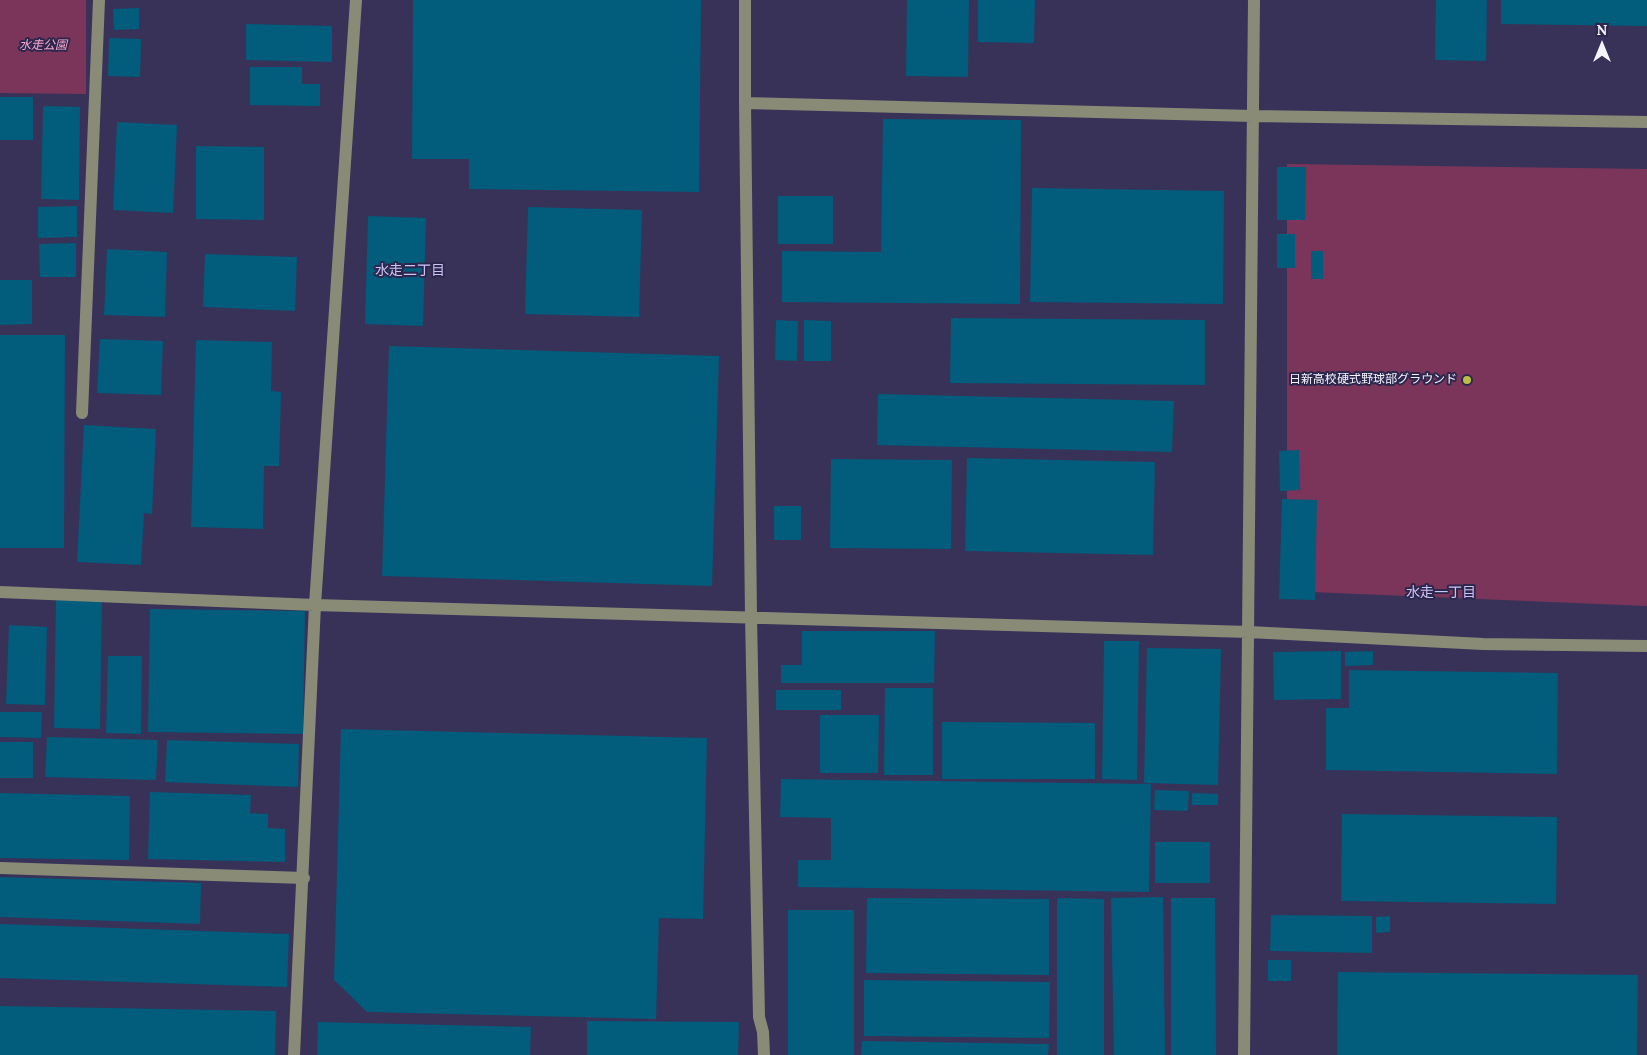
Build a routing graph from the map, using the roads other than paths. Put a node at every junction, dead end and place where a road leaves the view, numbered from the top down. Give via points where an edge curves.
1 (100, 0) edge
2 (356, 0) edge
3 (745, 0) edge
4 (1254, 0) edge
5 (745, 103) junction
6 (1253, 116) junction
7 (1647, 122) edge
8 (82, 414) dead end
9 (0, 592) edge
10 (315, 605) junction
11 (751, 616) junction
12 (1249, 632) junction
13 (1647, 646) edge
14 (0, 868) edge
15 (304, 878) junction
16 (294, 1055) edge
17 (764, 1055) edge
18 (1244, 1055) edge

1 - 8 street
2 - 10 street
3 - 5 street
4 - 6 street
5 - 6 street
5 - 11 street
6 - 7 street
6 - 12 street
9 - 10 street
10 - 11 street
10 - 15 street
11 - 12 street
11 - 17 street via 759,1018
12 - 13 street via 1483,644
12 - 18 street
14 - 15 street
15 - 16 street

